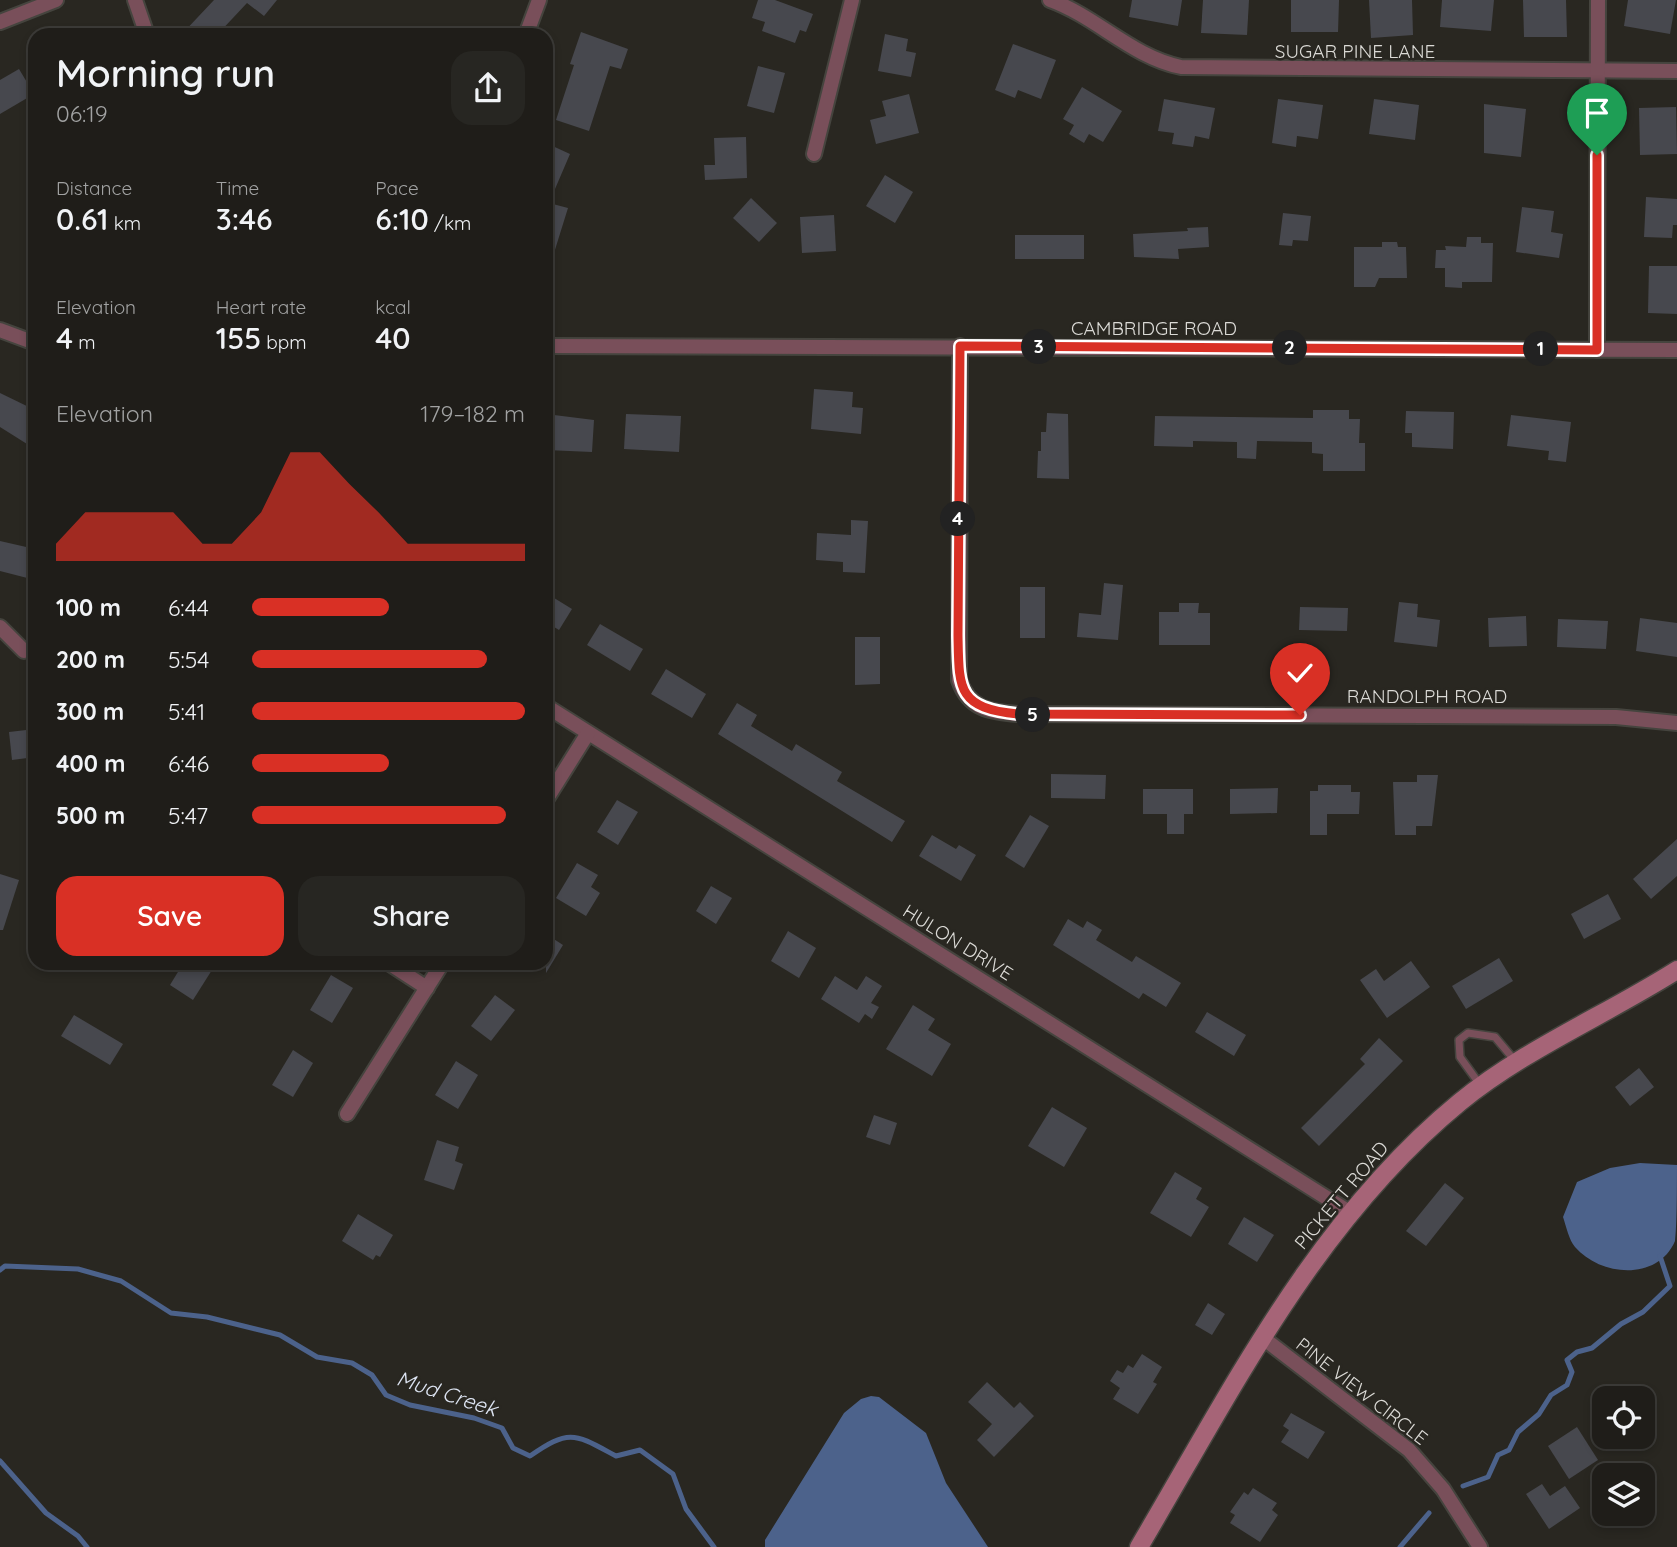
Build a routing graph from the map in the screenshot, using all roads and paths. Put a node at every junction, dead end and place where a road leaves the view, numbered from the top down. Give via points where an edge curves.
1 (56, 0) edge
2 (135, 0) edge
3 (538, 0) edge
4 (852, 0) edge
5 (1050, 0) edge
6 (1598, 0) edge
7 (1067, 3) edge
8 (0, 22) edge
9 (145, 28) edge
10 (528, 28) edge
11 (1598, 71) junction
12 (1677, 71) edge
13 (814, 154) dead end
14 (0, 330) edge
15 (28, 340) edge
16 (553, 346) edge
17 (960, 346) junction
18 (1597, 350) junction
19 (1677, 350) edge
20 (0, 627) edge
21 (23, 651) dead end
22 (553, 710) edge
23 (1677, 723) edge
24 (588, 733) junction
25 (553, 789) edge
26 (399, 970) edge
27 (438, 970) edge
28 (1677, 970) edge
29 (427, 988) junction
30 (1516, 1063) junction
31 (1481, 1086) junction
32 (348, 1114) dead end
33 (1349, 1212) junction
34 (1263, 1338) junction
35 (1139, 1547) edge
36 (1480, 1547) edge

1 - 8 street
2 - 9 street
3 - 10 street
4 - 13 street
5 - 7 street, SUGAR PINE LANE
6 - 11 street
7 - 11 street, SUGAR PINE LANE via 1150,58 1181,67
11 - 12 street, SUGAR PINE LANE
11 - 18 street
14 - 15 street
16 - 17 street, CAMBRIDGE ROAD
17 - 18 street, CAMBRIDGE ROAD
17 - 23 street, RANDOLPH ROAD via 959,680 970,701 989,711 1577,716
18 - 19 street, CAMBRIDGE ROAD
20 - 21 street
22 - 24 street, HULON DRIVE
24 - 25 street
24 - 33 street, HULON DRIVE
26 - 29 street
27 - 29 street
28 - 30 street, PICKETT ROAD
29 - 32 street
30 - 31 street, PICKETT ROAD
30 - 31 lane via 1495,1037 1464,1035 1460,1058
31 - 33 street, PICKETT ROAD via 1426,1131
33 - 34 street, PICKETT ROAD
34 - 35 street, PICKETT ROAD
34 - 36 street, PINE VIEW CIRCLE via 1409,1450 1443,1489

